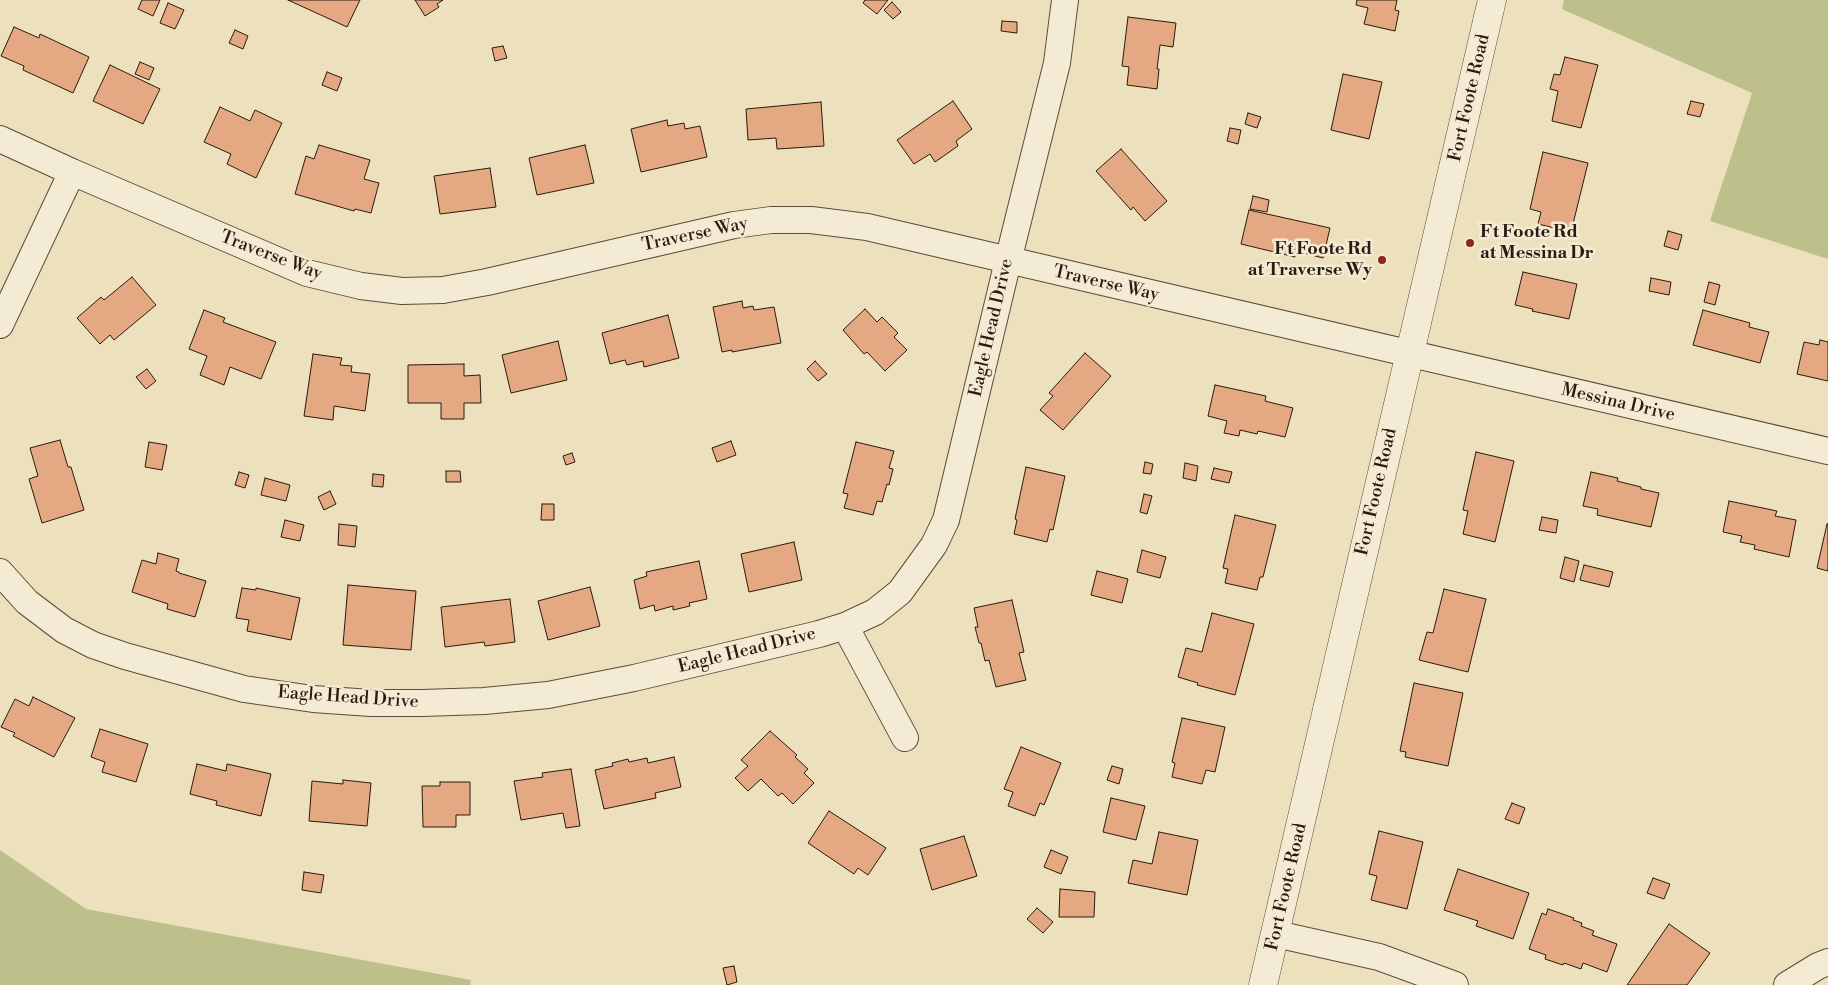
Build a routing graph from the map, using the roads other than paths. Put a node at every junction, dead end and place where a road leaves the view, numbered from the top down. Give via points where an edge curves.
1 (1065, 0) edge
2 (1492, 0) edge
3 (0, 138) edge
4 (72, 172) junction
5 (1008, 261) junction
6 (0, 325) edge
7 (1408, 354) junction
8 (1828, 451) edge
9 (0, 572) edge
10 (845, 626) junction
11 (905, 738) dead end
12 (1276, 934) junction
13 (1828, 962) edge
14 (1263, 985) edge
15 (1456, 985) edge
16 (1787, 985) edge

1 - 5 street, Eagle Head Drive via 1057,63
2 - 7 street, Fort Foote Road
3 - 4 street, Traverse Way
4 - 5 street, Traverse Way via 307,273 361,286 402,291 452,288 734,225 771,220 811,220 867,227
4 - 6 street
5 - 7 street, Traverse Way
5 - 10 street, Eagle Head Drive via 946,520 934,545 900,592 875,612
7 - 8 street, Messina Drive
7 - 12 street, Fort Foote Road
9 - 10 street, Eagle Head Drive via 27,602 64,630 92,645 244,689 313,699 422,703 548,695 785,643
10 - 11 street
12 - 14 street, Fort Foote Road
12 - 15 street via 1379,957
13 - 16 street

